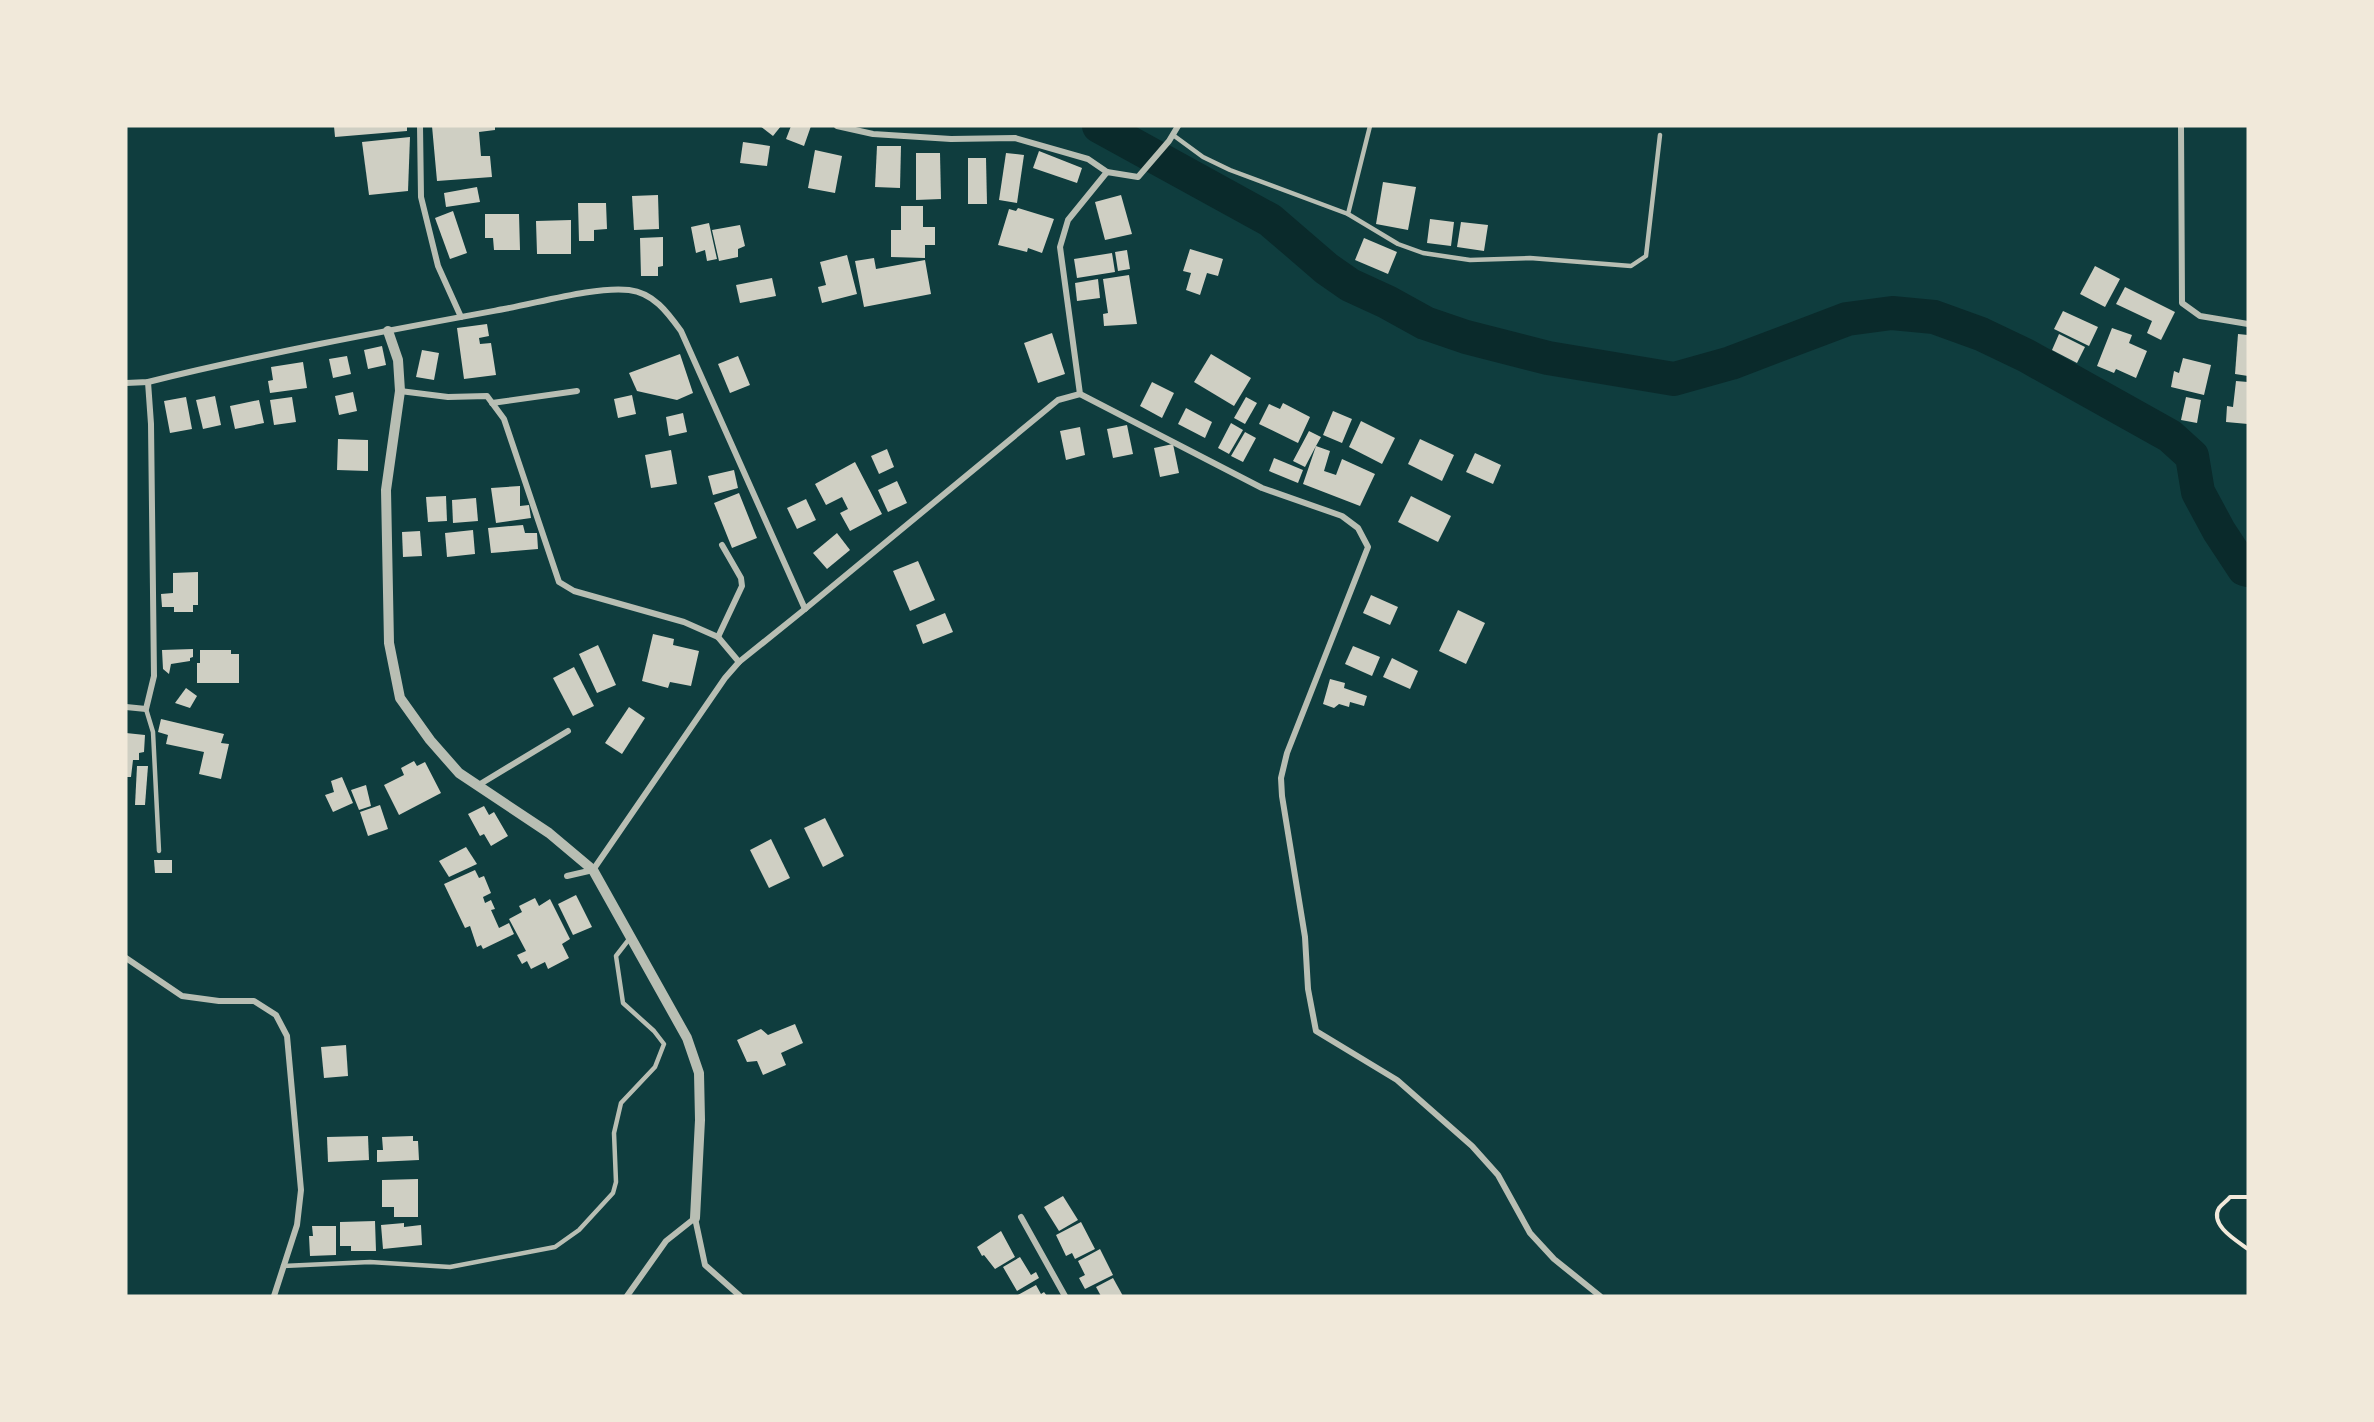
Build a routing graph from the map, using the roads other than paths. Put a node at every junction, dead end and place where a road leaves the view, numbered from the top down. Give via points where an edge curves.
1 (420, 126) edge
2 (837, 126) edge
3 (1178, 126) edge
4 (1370, 126) edge
5 (2181, 126) edge
6 (1660, 135) dead end
7 (1171, 138) junction
8 (1107, 172) junction
9 (1348, 214) junction
10 (461, 317) junction
11 (2248, 324) edge
12 (388, 331) junction
13 (148, 382) junction
14 (126, 383) edge
15 (400, 391) junction
16 (577, 391) dead end
17 (1080, 394) junction
18 (492, 403) junction
19 (722, 545) dead end
20 (805, 609) junction
21 (718, 637) junction
22 (739, 662) junction
23 (126, 707) edge
24 (146, 709) junction
25 (568, 731) dead end
26 (477, 786) junction
27 (159, 851) dead end
28 (593, 870) junction
29 (567, 876) dead end
30 (630, 938) junction
31 (126, 958) edge
32 (1021, 1217) dead end
33 (695, 1218) junction
34 (283, 1266) junction
35 (274, 1296) edge
36 (627, 1296) edge
37 (740, 1296) edge
38 (1065, 1296) edge
39 (1600, 1296) edge

1 - 10 street via 421,197 438,266
2 - 8 street via 873,134 1015,138 1088,159
3 - 7 street
4 - 9 lane
5 - 11 street via 2182,303 2199,316
6 - 9 lane via 1646,256 1631,266 1530,258 1470,260 1423,253 1398,244
7 - 8 street via 1138,177
7 - 9 lane via 1230,170
8 - 17 street via 1068,220 1060,247
10 - 12 street
10 - 20 street via 605,291 631,290 666,310 681,331
12 - 13 street
12 - 15 street via 398,360
13 - 14 street
13 - 24 street via 154,676
15 - 18 street via 487,396
15 - 26 street via 386,490 389,643 395,678 400,699 430,740 459,773
16 - 18 street
17 - 20 street via 1058,400
17 - 39 street via 1262,488 1342,516 1358,528 1368,547 1287,753 1281,778 1316,1030 1397,1080 1472,1146 1498,1175 1530,1233 1554,1259
18 - 21 street via 504,419 559,582 574,591 684,622
19 - 21 street via 742,585
20 - 22 street
21 - 22 street
22 - 28 street
23 - 24 street
24 - 27 lane via 153,732
25 - 26 street
26 - 28 street via 549,833
28 - 29 street
28 - 30 street
30 - 33 street via 687,1038 699,1073
30 - 34 lane via 616,956 623,1003 664,1044 655,1067 621,1103 614,1133 616,1182 612,1193 579,1230 555,1247 450,1267 370,1262
31 - 34 street via 182,996 254,1001 276,1015 287,1036 301,1190 297,1225
32 - 38 street
33 - 36 street via 666,1241
33 - 37 street via 705,1265
34 - 35 street

